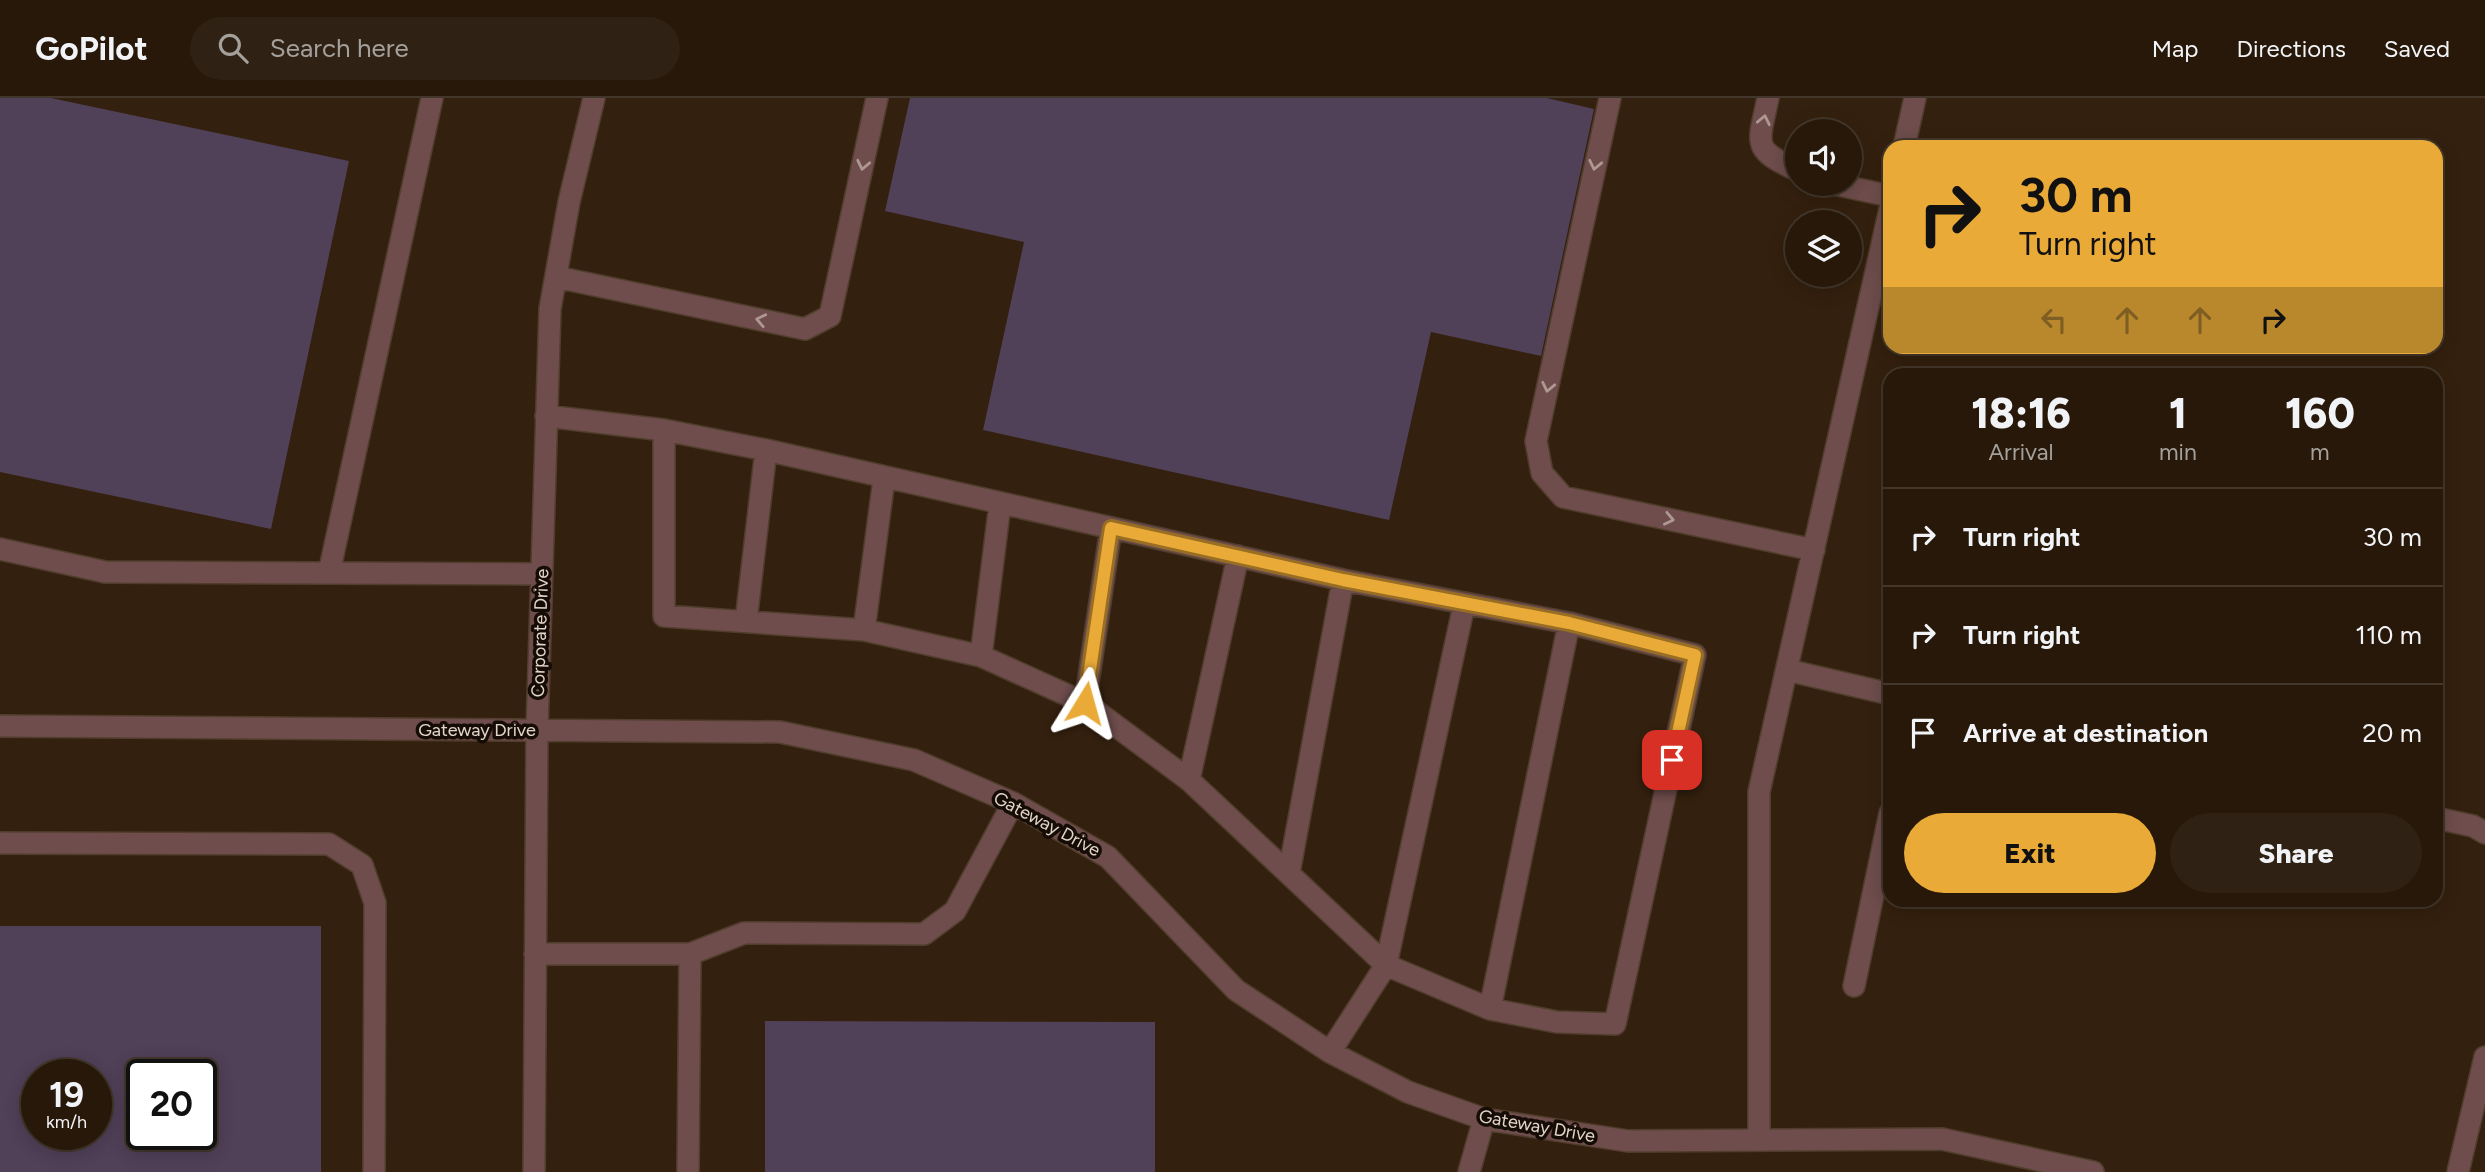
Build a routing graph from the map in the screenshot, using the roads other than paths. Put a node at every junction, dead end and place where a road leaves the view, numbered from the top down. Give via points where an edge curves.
1 (432, 98) edge
2 (594, 98) edge
3 (877, 98) edge
4 (1610, 98) edge
5 (1768, 98) edge
6 (1915, 98) edge
7 (1906, 140) edge
8 (1785, 165) edge
9 (1862, 190) edge
10 (1883, 194) edge
11 (1883, 240) edge
12 (556, 277) junction
13 (546, 416) junction
14 (664, 430) junction
15 (766, 450) junction
16 (884, 479) junction
17 (1000, 504) junction
18 (1111, 528) junction
19 (0, 549) edge
20 (1814, 550) junction
21 (1238, 556) junction
22 (329, 573) junction
23 (541, 574) junction
24 (1343, 580) junction
25 (1464, 605) junction
26 (746, 621) junction
27 (1569, 623) junction
28 (864, 629) junction
29 (981, 656) junction
30 (1787, 670) junction
31 (1883, 692) edge
32 (1085, 703) junction
33 (0, 726) edge
34 (537, 731) junction
35 (1189, 780) junction
36 (1013, 803) junction
37 (2443, 820) edge
38 (2485, 833) edge
39 (0, 843) edge
40 (1883, 847) edge
41 (1289, 873) junction
42 (535, 954) junction
43 (690, 954) junction
44 (1386, 965) junction
45 (1854, 986) dead end
46 (1490, 1009) junction
47 (1330, 1052) junction
48 (2485, 1057) edge
49 (1484, 1119) junction
50 (1759, 1139) junction
51 (2034, 1165) edge
52 (374, 1172) edge
53 (534, 1172) edge
54 (688, 1172) edge
55 (1469, 1172) edge
56 (2093, 1172) edge
57 (2458, 1172) edge

1 - 22 street
2 - 12 street, Corporate Drive
3 -> 12 street via 830,316 804,329
4 -> 20 street via 1536,441 1542,473 1563,497
8 -> 5 street via 1765,152 1759,141
6 - 7 street
9 - 10 street
11 - 20 street
12 - 13 street, Corporate Drive via 550,309
13 - 14 street
13 - 23 street, Corporate Drive
14 - 15 street
14 - 26 street via 664,616
15 - 16 street
15 - 26 street
16 - 17 street
16 - 28 street
17 - 18 street
17 - 29 street
18 - 21 street
18 - 32 street
19 - 22 street via 105,572
20 - 30 street
21 - 24 street
21 - 35 street
22 - 23 street
23 - 34 street, Corporate Drive
24 - 25 street
24 - 41 street
25 - 27 street
25 - 44 street
26 - 28 street
27 - 46 street
27 - 46 street via 1695,655 1615,1024 1557,1022
28 - 29 street
29 - 32 street
30 - 31 street
30 - 50 street via 1759,792
32 - 35 street
33 - 34 street, Gateway Drive
34 - 36 street, Gateway Drive via 780,732 914,760
34 - 42 street, Corporate Drive
35 - 41 street
36 - 43 street via 955,911 924,934 744,933
36 - 47 street, Gateway Drive via 1108,857 1236,990
37 - 38 street
39 - 52 street via 329,844 362,865 375,903
40 - 45 street
41 - 44 street
42 - 43 street
42 - 53 street, Corporate Drive
43 - 54 street
44 - 46 street
44 - 47 street
47 - 49 street, Gateway Drive via 1408,1092
48 - 57 street
49 - 50 street, Gateway Drive via 1628,1141
49 - 55 street
50 - 51 street, Gateway Drive via 1941,1139
51 - 56 street, Gateway Drive

